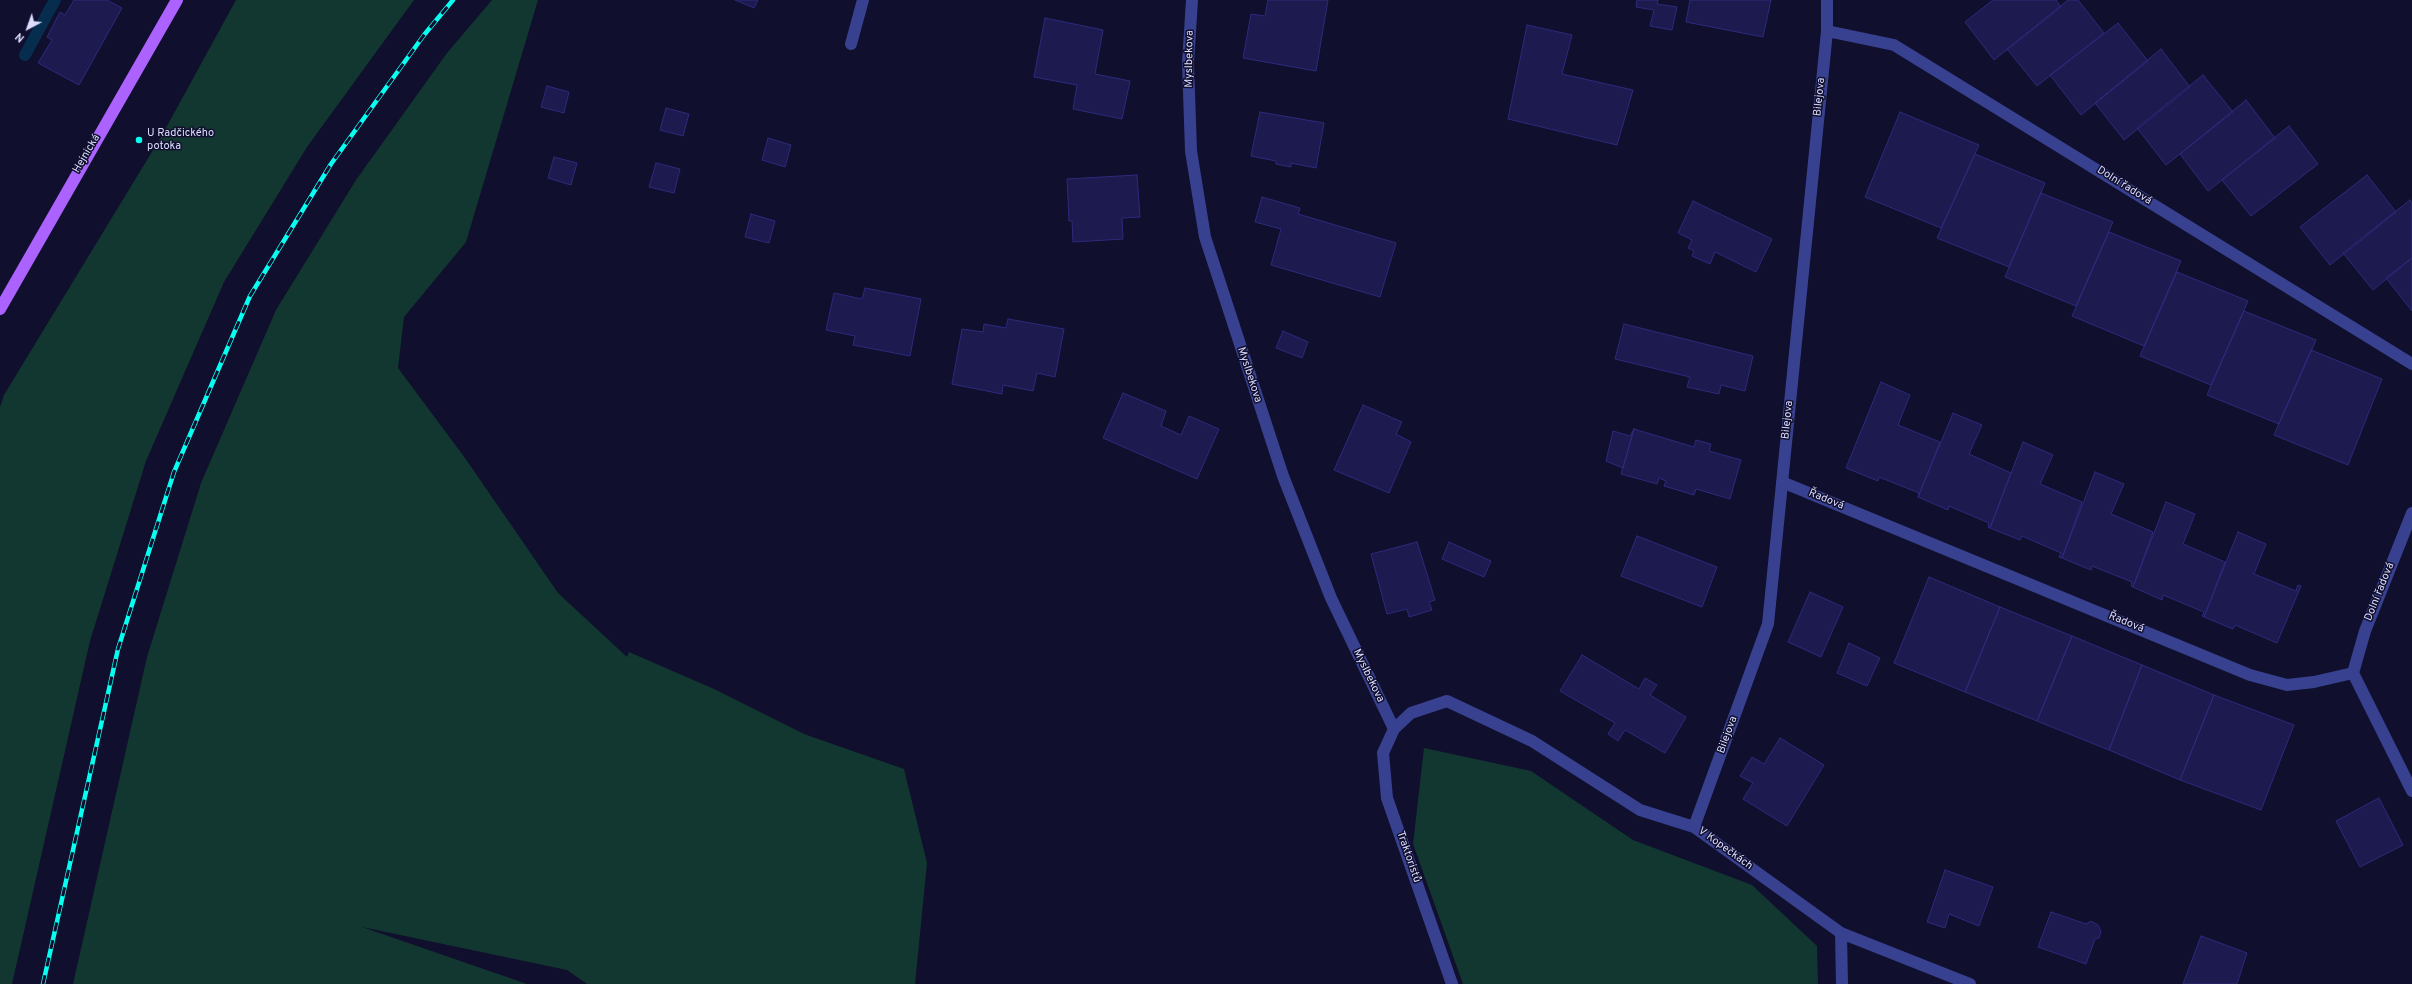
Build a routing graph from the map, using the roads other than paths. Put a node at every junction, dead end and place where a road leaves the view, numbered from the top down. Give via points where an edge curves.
1 (177, 0) edge
2 (863, 0) edge
3 (1192, 0) edge
4 (1827, 0) edge
5 (1827, 31) junction
6 (851, 44) dead end
7 (0, 309) edge
8 (2412, 364) edge
9 (1782, 482) junction
10 (2412, 513) edge
11 (2353, 673) junction
12 (1394, 729) junction
13 (2412, 791) edge
14 (1694, 827) junction
15 (1841, 933) junction
16 (1452, 984) edge
17 (1842, 984) edge
18 (1970, 984) edge

1 - 7 main road, Hejnická
2 - 6 street
3 - 12 street, Myslbekova via 1188,63 1191,151 1204,237 1283,476 1331,598
4 - 5 street, Bilejova
5 - 8 street, Dolní řadová via 1894,45
5 - 9 street, Bilejova
9 - 11 street, Řadová via 2250,675 2287,685
9 - 14 street, Bilejova via 1768,624
10 - 11 street, Dolní řadová via 2365,631
11 - 13 street
12 - 14 street, V Kopečkách via 1411,713 1447,701 1532,741 1640,810
12 - 16 street, Traktoristů via 1383,753 1387,798
14 - 15 street, V Kopečkách
15 - 17 street
15 - 18 street, V Kopečkách

